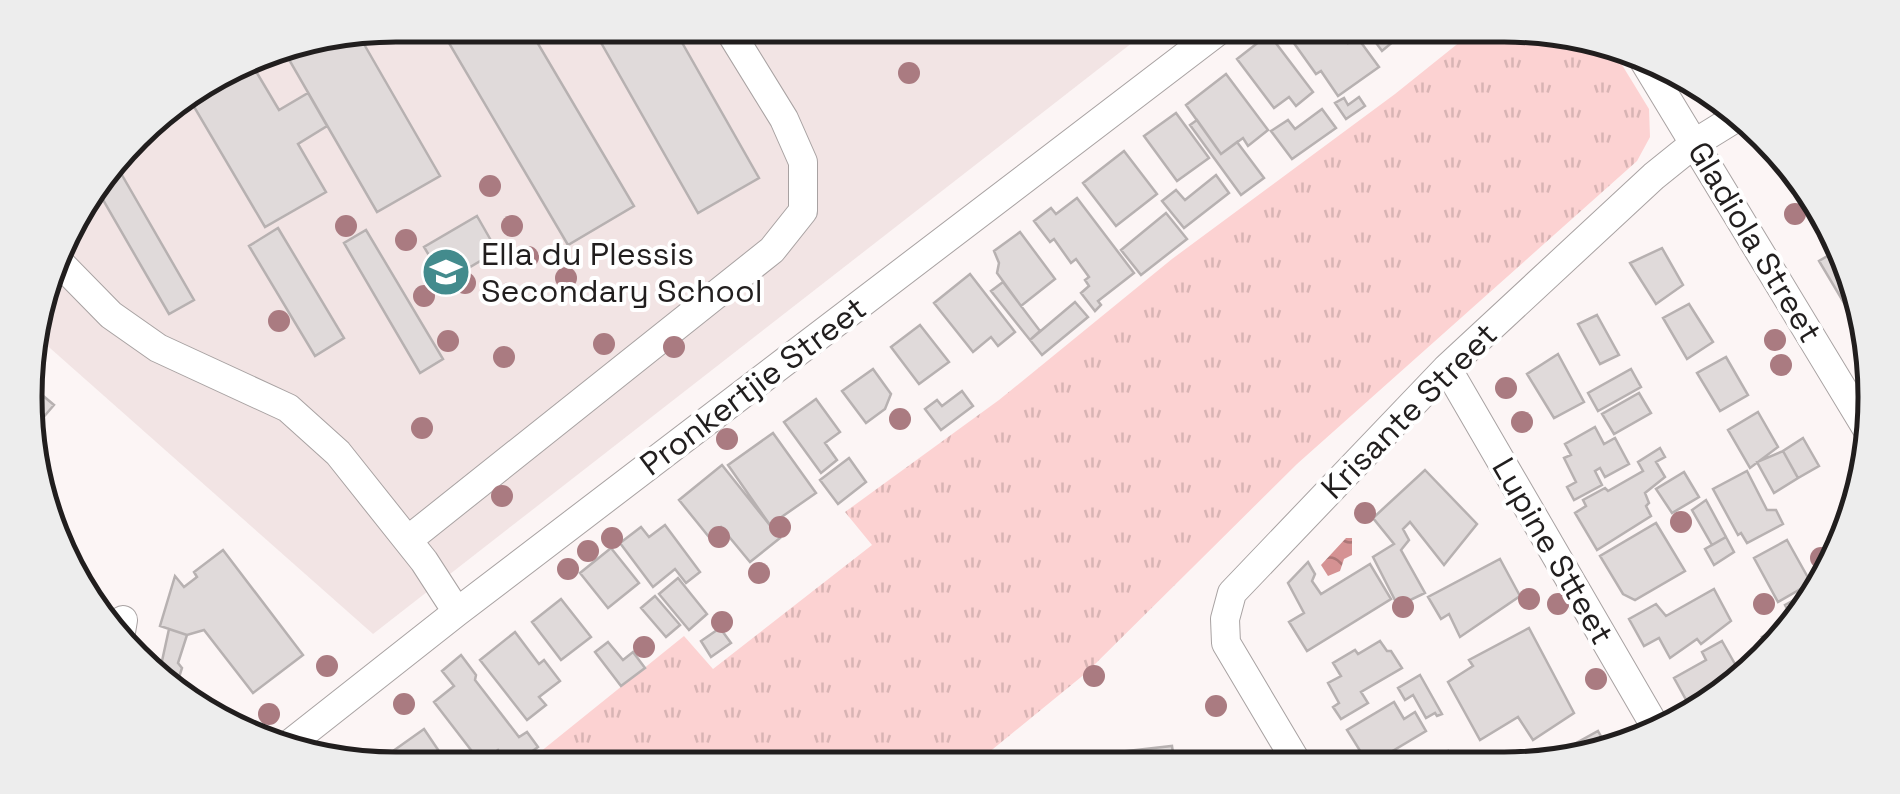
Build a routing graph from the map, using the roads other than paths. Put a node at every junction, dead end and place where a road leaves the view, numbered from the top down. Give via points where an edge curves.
1 (1203, 42) edge
2 (737, 43) edge
3 (1653, 76) edge
4 (1728, 123) edge
5 (1695, 143) junction
6 (66, 269) edge
7 (1447, 368) junction
8 (1857, 413) edge
9 (408, 540) junction
10 (457, 612) junction
11 (1651, 719) edge
12 (298, 737) edge
13 (1291, 752) edge

1 - 10 street, Pronkertjie Street
2 - 9 street via 803,162 803,211 772,250
3 - 5 street, Gladiola Street
4 - 5 street, Krisante Street
5 - 7 street, Krisante Street
5 - 8 street, Gladiola Street
6 - 9 street via 158,348 288,408 338,453
7 - 11 street, Lupine Stteet
7 - 13 street, Krisante Street via 1232,593 1226,643
9 - 10 street
10 - 12 street, Pronkertjie Street

